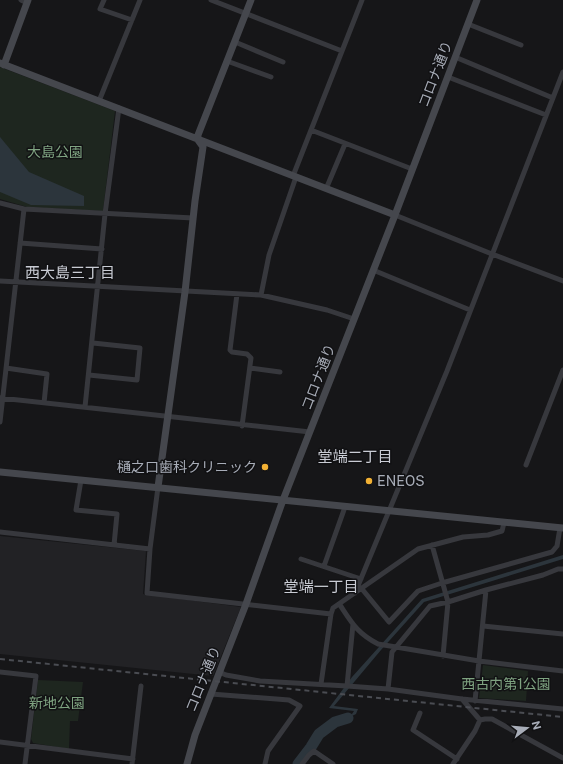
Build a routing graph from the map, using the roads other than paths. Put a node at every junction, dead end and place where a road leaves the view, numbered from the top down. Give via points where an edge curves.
1 (104, 0) edge
2 (140, 0) edge
3 (211, 0) edge
4 (251, 0) edge
5 (362, 0) edge
6 (477, 0) edge
7 (25, 1) edge
8 (246, 14) junction
9 (132, 20) junction
10 (468, 24) junction
11 (235, 42) junction
12 (521, 45) dead end
13 (342, 52) junction
14 (455, 57) junction
15 (227, 61) junction
16 (283, 62) dead end
17 (2, 64) edge
18 (563, 72) edge
19 (271, 77) dead end
20 (448, 77) junction
21 (553, 98) junction
22 (99, 101) junction
23 (119, 108) junction
24 (546, 115) junction
25 (311, 130) junction
26 (198, 140) junction
27 (345, 144) junction
28 (412, 169) junction
29 (294, 177) junction
30 (326, 189) junction
31 (0, 203) edge
32 (24, 209) junction
33 (105, 214) junction
34 (395, 215) junction
35 (193, 218) junction
36 (20, 244) junction
37 (102, 249) junction
38 (492, 254) junction
39 (373, 270) junction
40 (0, 281) edge
41 (563, 281) edge
42 (16, 282) junction
43 (98, 286) junction
44 (184, 292) junction
45 (237, 294) junction
46 (261, 295) junction
47 (470, 310) junction
48 (354, 319) junction
49 (92, 343) junction
50 (6, 368) junction
51 (250, 368) junction
52 (563, 370) edge
53 (280, 372) dead end
54 (89, 375) junction
55 (1, 399) edge
56 (44, 403) junction
57 (85, 407) junction
58 (168, 417) junction
59 (0, 422) edge
60 (242, 426) junction
61 (310, 432) junction
62 (526, 465) dead end
63 (0, 472) edge
64 (81, 480) junction
65 (158, 487) junction
66 (283, 500) junction
67 (346, 507) junction
68 (390, 511) junction
69 (504, 522) junction
70 (562, 528) edge
71 (0, 532) edge
72 (114, 545) junction
73 (432, 545) junction
74 (150, 549) junction
75 (301, 559) dead end
76 (324, 566) junction
77 (563, 569) edge
78 (361, 579) junction
79 (442, 583) junction
80 (362, 590) junction
81 (486, 590) junction
82 (355, 593) junction
83 (448, 602) junction
84 (246, 604) junction
85 (340, 605) junction
86 (331, 614) junction
87 (353, 624) junction
88 (483, 626) junction
89 (563, 634) edge
90 (396, 647) junction
91 (443, 656) junction
92 (479, 661) junction
93 (563, 669) edge
94 (0, 672) edge
95 (219, 672) junction
96 (321, 684) junction
97 (141, 686) dead end
98 (347, 686) junction
99 (388, 689) junction
100 (211, 694) junction
101 (462, 699) junction
102 (475, 701) junction
103 (563, 709) edge
104 (420, 713) dead end
105 (480, 720) junction
106 (0, 742) edge
107 (27, 745) junction
108 (563, 758) edge
109 (457, 759) junction
110 (132, 761) edge
111 (25, 764) edge
112 (187, 764) edge
113 (265, 764) edge
114 (302, 764) edge
115 (333, 764) edge
116 (453, 764) edge

1 - 9 street via 100,9
2 - 9 street
3 - 8 street
4 - 8 street
5 - 13 street
6 - 10 street, コロナ通り
7 - 17 street
8 - 11 street
8 - 13 street
9 - 22 street
10 - 12 street
10 - 14 street, コロナ通り
11 - 15 street
11 - 16 street
13 - 25 street
14 - 20 street, コロナ通り
14 - 21 street
15 - 19 street
15 - 26 street
17 - 22 street
18 - 21 street
20 - 24 street
20 - 28 street, コロナ通り
21 - 24 street
22 - 23 street
23 - 26 street
23 - 33 street
24 - 38 street
25 - 27 street
25 - 29 street
26 - 29 street
26 - 35 street via 204,147
27 - 28 street
27 - 30 street
28 - 34 street, コロナ通り
29 - 30 street
29 - 46 street via 269,256
30 - 34 street
31 - 32 street
32 - 33 street
32 - 36 street
33 - 35 street
33 - 37 street
34 - 38 street
34 - 39 street, コロナ通り
35 - 44 street
36 - 37 street
36 - 42 street
37 - 43 street
38 - 41 street
38 - 47 street
39 - 47 street
39 - 48 street, コロナ通り
40 - 42 street
42 - 43 street
42 - 50 street
43 - 44 street
43 - 49 street
44 - 45 street
44 - 58 street
45 - 46 street
45 - 51 street via 230,350 250,356
46 - 48 street
47 - 68 street
48 - 61 street, コロナ通り
49 - 54 street
49 - 54 street via 140,348 138,372 137,380
50 - 55 street
50 - 56 street via 47,374
51 - 53 street
51 - 60 street
52 - 62 street
54 - 57 street
55 - 56 street
55 - 59 street
56 - 57 street
57 - 58 street
58 - 60 street
58 - 65 street
60 - 61 street
61 - 66 street, コロナ通り
63 - 64 street
64 - 65 street
64 - 72 street via 76,510 117,514
65 - 66 street
65 - 74 street
66 - 67 street
66 - 84 street, コロナ通り
67 - 68 street
67 - 76 street
68 - 69 street
68 - 78 street
69 - 70 street
69 - 73 street via 502,531
70 - 79 street via 557,546 552,552
71 - 72 street
72 - 74 street
73 - 79 street
73 - 80 street via 418,549
74 - 84 street via 147,593
75 - 76 street
76 - 78 street
77 - 81 street
78 - 82 street
79 - 80 street via 418,591 389,622
79 - 83 street
80 - 82 street
81 - 83 street
81 - 88 street
82 - 85 street
83 - 90 street via 430,606
83 - 91 street
84 - 86 street
84 - 95 street, コロナ通り
85 - 86 street via 333,608
85 - 87 street
86 - 96 street
87 - 90 street via 366,638 378,644
87 - 98 street
88 - 89 street
88 - 92 street
90 - 91 street
90 - 99 street via 392,652
91 - 92 street
92 - 93 street
92 - 102 street
94 - 107 street via 36,676
95 - 96 street via 260,681
95 - 100 street, コロナ通り
96 - 98 street
97 - 110 street
98 - 99 street
99 - 101 street
100 - 112 street, コロナ通り via 194,735
100 - 113 street via 289,700 300,706 268,751
101 - 102 street
101 - 105 street
102 - 103 street
104 - 109 street via 413,730
105 - 108 street via 492,720
105 - 109 street
106 - 107 street
107 - 110 street
107 - 111 street
109 - 116 street
114 - 115 street via 314,751

